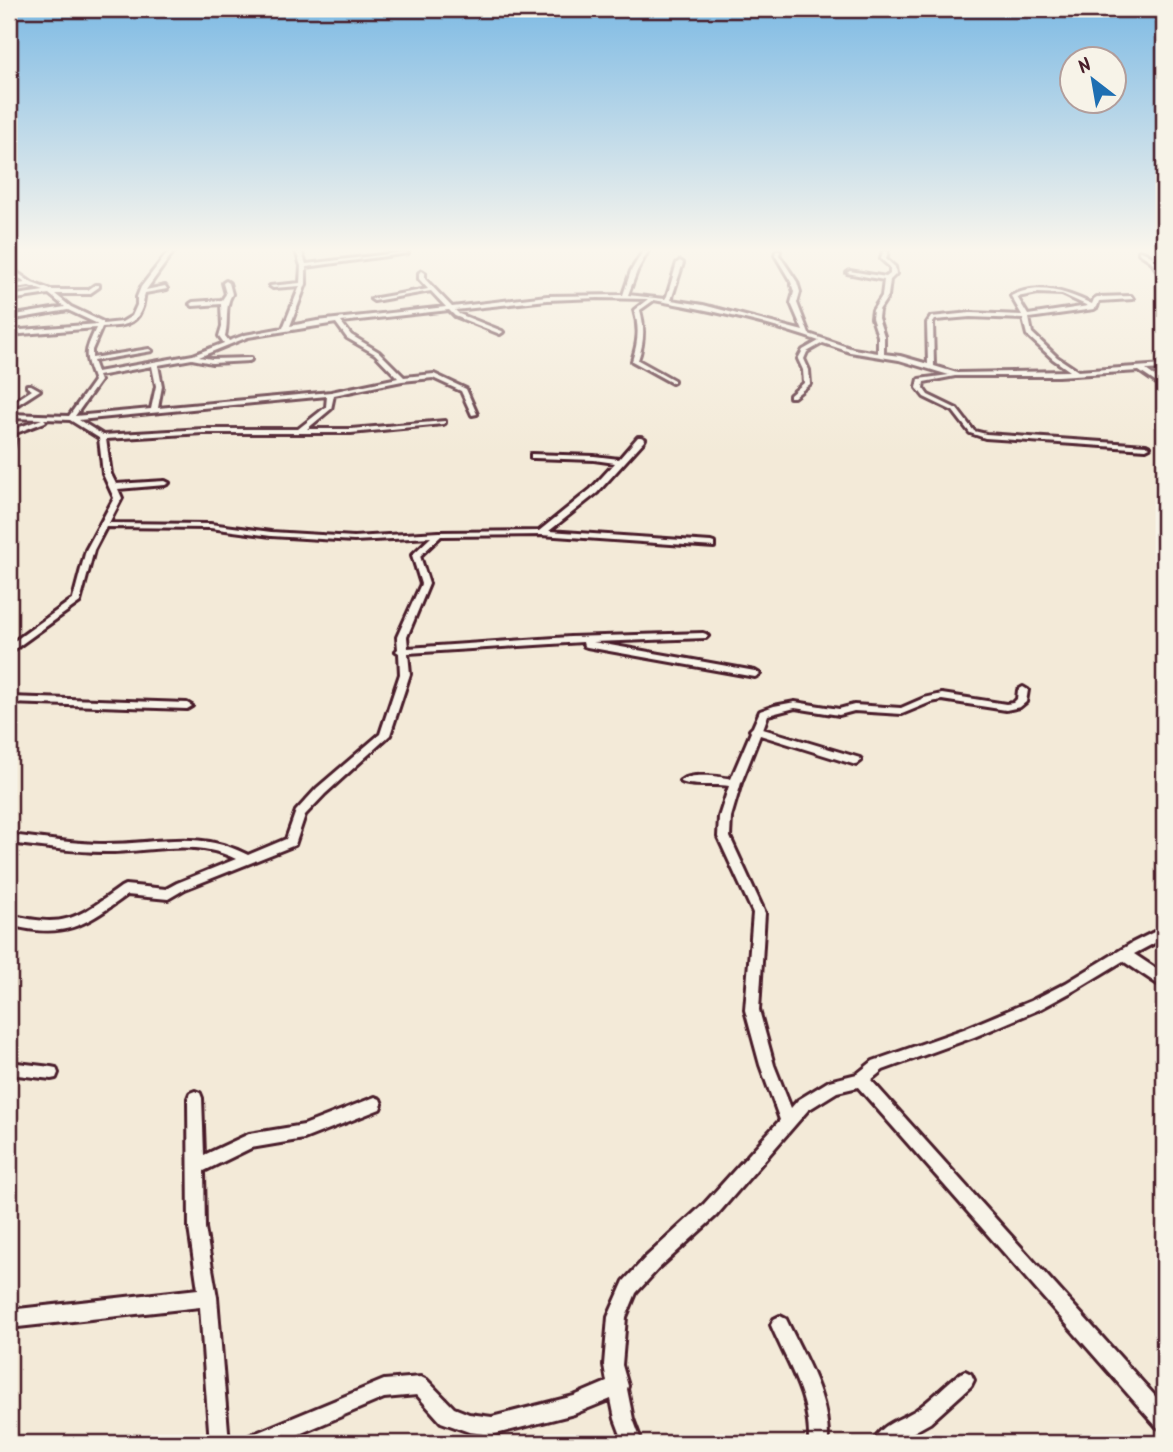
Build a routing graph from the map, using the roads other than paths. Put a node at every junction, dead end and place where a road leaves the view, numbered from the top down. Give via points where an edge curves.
1 (97, 319) edge
2 (133, 319) edge
3 (225, 319) edge
4 (290, 319) edge
5 (359, 319) edge
6 (465, 319) edge
7 (640, 319) edge
8 (742, 319) edge
9 (800, 319) edge
10 (875, 319) edge
11 (933, 319) edge
12 (1026, 319) edge
13 (338, 321) junction
14 (101, 326) junction
15 (286, 328) junction
16 (500, 332) dead end
17 (9, 333) edge
18 (807, 335) junction
19 (821, 342) junction
20 (227, 343) junction
21 (149, 351) dead end
22 (881, 355) junction
23 (191, 358) junction
24 (249, 359) dead end
25 (89, 360) junction
26 (155, 364) junction
27 (1164, 367) edge
28 (931, 368) junction
29 (1141, 369) junction
30 (1077, 373) junction
31 (97, 374) junction
32 (957, 375) junction
33 (402, 379) junction
34 (673, 381) dead end
35 (29, 386) dead end
36 (1164, 386) edge
37 (331, 394) junction
38 (792, 396) dead end
39 (9, 408) edge
40 (154, 411) junction
41 (474, 414) dead end
42 (13, 416) edge
43 (73, 418) junction
44 (51, 419) junction
45 (443, 422) dead end
46 (301, 430) junction
47 (13, 432) junction
48 (102, 437) junction
49 (640, 439) dead end
50 (1146, 447) dead end
51 (9, 448) edge
52 (534, 456) dead end
53 (621, 462) junction
54 (165, 483) dead end
55 (113, 486) junction
56 (106, 525) junction
57 (541, 533) junction
58 (439, 534) junction
59 (711, 545) dead end
60 (703, 636) dead end
61 (570, 640) junction
62 (9, 649) edge
63 (401, 651) junction
64 (755, 674) dead end
65 (1023, 690) dead end
66 (9, 700) edge
67 (187, 706) dead end
68 (755, 730) junction
69 (856, 761) dead end
70 (686, 782) dead end
71 (736, 783) junction
72 (9, 839) edge
73 (248, 860) junction
74 (11, 925) edge
75 (1164, 932) edge
76 (1123, 954) junction
77 (1164, 981) edge
78 (9, 1068) edge
79 (51, 1073) dead end
80 (861, 1080) junction
81 (195, 1098) dead end
82 (375, 1104) dead end
83 (788, 1121) junction
84 (195, 1167) junction
85 (208, 1297) junction
86 (9, 1319) edge
87 (780, 1325) dead end
88 (965, 1380) dead end
89 (619, 1386) junction
90 (1164, 1420) edge
91 (220, 1443) edge
92 (256, 1443) edge
93 (634, 1443) edge
94 (819, 1443) edge
95 (882, 1443) edge

1 - 14 street
2 - 14 street
3 - 20 street via 222,336
4 - 15 street
5 - 13 street
6 - 16 street
7 - 34 street via 642,341 635,361
8 - 18 street
9 - 18 street
10 - 22 street
11 - 28 street
12 - 30 street via 1029,334
13 - 15 street
13 - 33 street via 344,335 374,351
14 - 17 street
14 - 25 street via 92,337
15 - 20 street
18 - 19 street
19 - 22 street
19 - 38 street via 805,351 801,359 807,384
20 - 23 street
21 - 25 street
22 - 28 street
23 - 24 street
23 - 26 street
25 - 31 street
26 - 31 street
26 - 40 street via 159,386
27 - 29 street
28 - 32 street
29 - 30 street
29 - 36 street
30 - 32 street
31 - 43 street via 94,389
32 - 50 street via 920,380 920,388 926,396 955,410 972,432
33 - 37 street
33 - 41 street via 434,376 457,385 468,395
35 - 39 street via 37,390
37 - 40 street
37 - 46 street via 329,408
40 - 43 street
42 - 44 street
42 - 47 street
43 - 44 street
43 - 48 street
44 - 47 street
45 - 46 street via 351,431
46 - 48 street
47 - 51 street
48 - 55 street
49 - 53 street
52 - 53 street
53 - 57 street via 594,491
54 - 55 street
55 - 56 street via 118,498
56 - 58 street via 210,526 354,539
56 - 62 street via 90,550 77,600
57 - 58 street
57 - 59 street
58 - 63 street via 416,555 425,584 402,637
60 - 61 street
61 - 63 street
61 - 64 street
63 - 73 street via 405,674 385,735 300,814 291,842
65 - 68 street via 1022,701 1006,707 942,697 902,711 854,708 839,712 794,705 764,713
66 - 67 street
68 - 69 street
68 - 71 street
70 - 71 street
71 - 83 street via 724,837 759,913 752,1010
72 - 73 street via 106,848 192,841 232,849
73 - 74 street via 168,894 125,890 68,926
75 - 76 street
76 - 77 street
76 - 80 street via 1060,993 1008,1018 878,1065
78 - 79 street
80 - 83 street via 834,1086 803,1105
80 - 90 street
81 - 84 street
82 - 84 street via 304,1132 249,1141
83 - 89 street via 710,1210 630,1287 617,1317 613,1365
84 - 85 street via 197,1228
85 - 86 street
85 - 91 street
87 - 94 street via 815,1401
88 - 95 street
89 - 92 street via 574,1405 492,1426 448,1415 421,1386 393,1387
89 - 93 street via 624,1419

